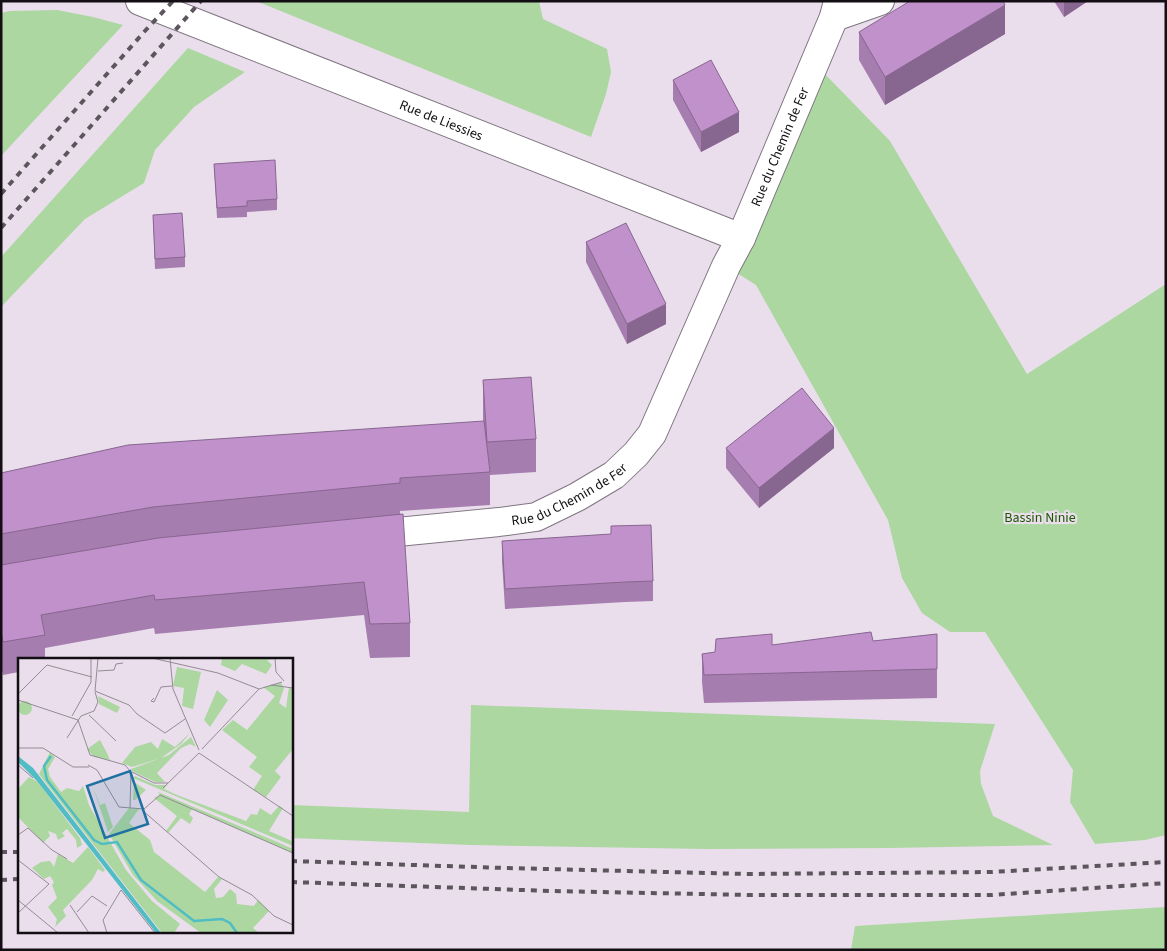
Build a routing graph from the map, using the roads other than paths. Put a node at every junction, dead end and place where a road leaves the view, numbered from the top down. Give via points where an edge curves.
1 (140, 1) edge
2 (880, 1) edge
3 (836, 9) edge
4 (741, 238) junction
5 (341, 538) edge

1 - 4 street, Rue de Liessies
2 - 3 street
3 - 4 street, Rue du Chemin de Fer
4 - 5 street, Rue du Chemin de Fer via 652,434 614,475 536,517

